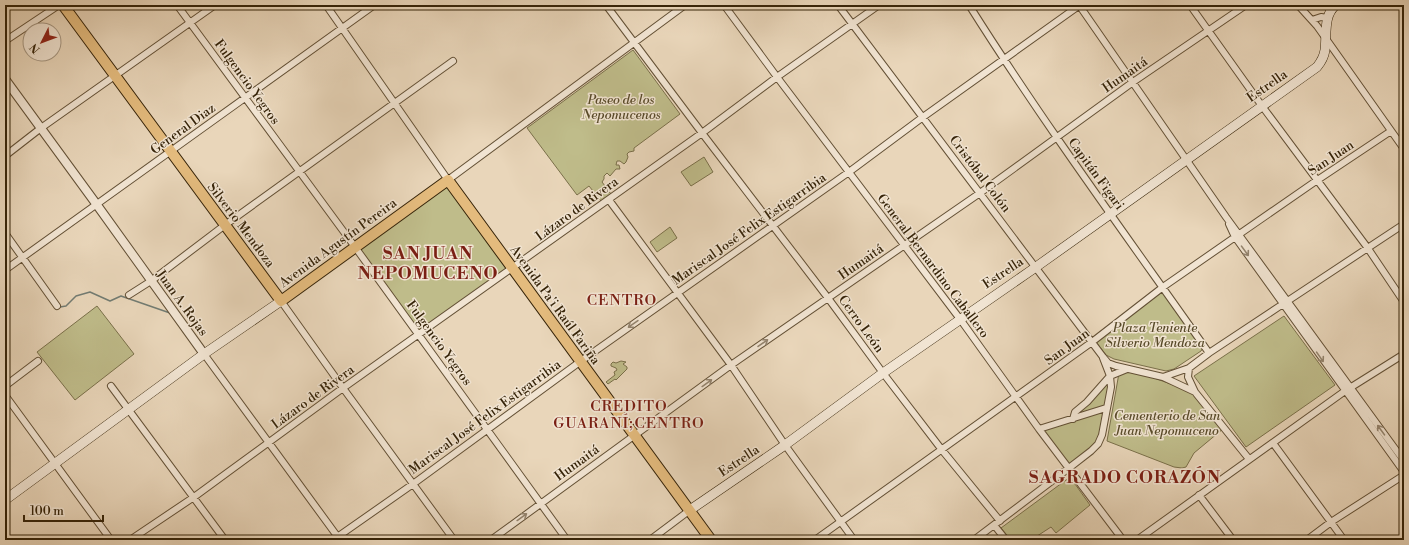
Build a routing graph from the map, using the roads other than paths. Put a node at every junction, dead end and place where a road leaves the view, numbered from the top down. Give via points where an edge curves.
1 (59, 5) edge
2 (63, 5) edge
3 (177, 5) edge
4 (215, 5) edge
5 (326, 5) edge
6 (606, 5) edge
7 (685, 5) edge
8 (724, 5) edge
9 (838, 5) edge
10 (878, 5) edge
11 (969, 5) edge
12 (1080, 5) edge
13 (1190, 5) edge
14 (1246, 5) edge
15 (1298, 5) edge
16 (1336, 5) edge
17 (374, 6) edge
18 (1328, 18) junction
19 (1312, 20) junction
20 (190, 22) junction
21 (852, 23) junction
22 (342, 28) junction
23 (1208, 31) junction
24 (1326, 39) junction
25 (5, 41) edge
26 (634, 42) junction
27 (1003, 59) junction
28 (453, 60) dead end
29 (115, 76) junction
30 (777, 77) junction
31 (5, 79) edge
32 (1133, 82) junction
33 (245, 97) junction
34 (394, 103) junction
35 (1262, 106) junction
36 (922, 117) junction
37 (41, 128) junction
38 (1391, 131) junction
39 (702, 134) junction
40 (1057, 138) junction
41 (1404, 149) edge
42 (170, 152) junction
43 (5, 156) edge
44 (1185, 159) junction
45 (300, 172) junction
46 (848, 172) junction
47 (448, 180) junction
48 (1316, 181) junction
49 (980, 193) junction
50 (609, 200) junction
51 (97, 205) junction
52 (1110, 213) junction
53 (1404, 224) edge
54 (225, 225) junction
55 (772, 226) junction
56 (5, 233) edge
57 (1237, 235) junction
58 (904, 246) junction
59 (355, 247) junction
60 (1366, 247) junction
61 (23, 258) junction
62 (1036, 266) junction
63 (512, 269) junction
64 (5, 270) edge
65 (151, 281) junction
66 (1163, 287) junction
67 (678, 292) junction
68 (129, 295) dead end
69 (828, 298) junction
70 (281, 301) junction
71 (1285, 302) junction
72 (1404, 302) edge
73 (58, 306) dead end
74 (960, 319) junction
75 (418, 334) junction
76 (1092, 342) junction
77 (1210, 353) junction
78 (204, 354) junction
79 (1404, 354) edge
80 (1103, 357) junction
81 (38, 361) dead end
82 (581, 361) junction
83 (731, 366) junction
84 (1189, 368) junction
85 (1127, 369) junction
86 (883, 373) junction
87 (1110, 376) junction
88 (1163, 377) junction
89 (5, 386) edge
90 (111, 386) dead end
91 (343, 388) junction
92 (1348, 390) junction
93 (1195, 392) junction
94 (5, 395) edge
95 (1016, 397) junction
96 (1106, 408) junction
97 (128, 410) junction
98 (1073, 419) junction
99 (488, 429) junction
100 (1039, 429) junction
101 (635, 434) junction
102 (269, 443) junction
103 (1273, 443) junction
104 (785, 445) junction
105 (942, 450) junction
106 (1249, 459) junction
107 (1404, 461) edge
108 (55, 464) junction
109 (1069, 468) junction
110 (1404, 473) edge
111 (413, 484) junction
112 (1199, 495) junction
113 (194, 497) junction
114 (5, 500) edge
115 (541, 503) junction
116 (690, 510) junction
117 (840, 521) junction
118 (1000, 521) junction
119 (1332, 522) junction
120 (994, 525) junction
121 (337, 539) edge
122 (111, 540) edge
123 (130, 540) edge
124 (225, 540) edge
125 (454, 540) edge
126 (491, 540) edge
127 (567, 540) edge
128 (650, 540) edge
129 (711, 540) edge
130 (815, 540) edge
131 (854, 540) edge
132 (974, 540) edge
133 (1006, 540) edge
134 (1123, 540) edge
135 (1137, 540) edge
136 (1233, 540) edge
137 (1307, 540) edge
138 (1344, 540) edge

1 - 25 street
2 - 29 highway, Silverio Mendoza
3 - 20 street, Fulgencio Yegros
4 - 20 street
5 - 22 street, Avenida Pa'i Raúl Fariña
6 - 26 street, Cerro León
7 - 26 street, Avenida Agustín Pereira
8 - 30 street, General Bernardino Caballero
9 - 21 street, Cristóbal Colón
10 - 21 street, Lázaro de Rivera
11 - 27 street, Capitán Figari
12 - 27 street, Mariscal José Felix Estigarribia
12 - 32 street
13 - 23 street
14 - 23 street, Humaitá
15 - 19 street
16 - 18 main road, Estrella
17 - 22 street, General Diaz
18 - 19 street via 1321,16
18 - 24 main road, Estrella
19 - 24 street
20 - 29 street
20 - 33 street, Fulgencio Yegros
21 - 30 street, Lázaro de Rivera
21 - 36 street, Cristóbal Colón
22 - 33 street, General Diaz
22 - 34 street, Avenida Pa'i Raúl Fariña
23 - 32 street, Humaitá
23 - 35 street
24 - 35 main road, Estrella via 1323,59 1317,67
24 - 38 street
26 - 39 street, Cerro León
26 - 47 street, Avenida Agustín Pereira
27 - 36 street, Mariscal José Felix Estigarribia
27 - 40 street, Capitán Figari
28 - 34 street
29 - 37 street
29 - 42 highway, Silverio Mendoza
30 - 39 street, Lázaro de Rivera
30 - 46 street, General Bernardino Caballero
31 - 37 street, Juan A. Rojas
32 - 40 street, Humaitá
32 - 44 street
33 - 42 street, General Diaz
33 - 45 street, Fulgencio Yegros
34 - 45 street
34 - 47 street, Avenida Pa'i Raúl Fariña
35 - 44 main road, Estrella
35 - 48 street
36 - 46 street, Mariscal José Felix Estigarribia
36 - 49 street, Cristóbal Colón
37 - 43 street
37 - 51 street, Juan A. Rojas
38 - 41 street
38 - 48 street, San Juan
39 - 50 street, Lázaro de Rivera
39 - 55 street, Cerro León
40 - 49 street, Humaitá
40 - 52 street, Capitán Figari
42 - 51 street, General Diaz
42 - 54 highway, Silverio Mendoza
44 - 52 main road, Estrella
44 - 57 street
45 - 54 street
45 - 59 street, Fulgencio Yegros
46 - 55 street, Mariscal José Felix Estigarribia
46 - 58 street, General Bernardino Caballero
47 - 59 highway, Avenida Agustín Pereira
47 - 63 highway, Avenida Pa'i Raúl Fariña
48 - 57 street, San Juan
48 - 60 street
49 - 58 street, Humaitá
49 - 62 street, Cristóbal Colón
50 - 63 street, Lázaro de Rivera
50 - 67 street
51 - 61 street, General Diaz
51 - 65 street, Juan A. Rojas
52 - 62 main road, Estrella
52 - 66 street, Capitán Figari
53 - 60 street
54 - 65 street
54 - 70 highway, Silverio Mendoza
55 - 67 street, Mariscal José Felix Estigarribia
55 - 69 street, Cerro León
56 - 61 street
57 - 66 street, San Juan
57 - 71 street
58 - 69 street, Humaitá
58 - 74 street, General Bernardino Caballero
59 - 70 highway, Avenida Agustín Pereira
59 - 75 street, Fulgencio Yegros
60 - 71 street
60 - 72 street
61 - 64 street, General Diaz
61 - 73 street
62 - 74 main road, Estrella
62 - 76 street, Cristóbal Colón
63 - 75 street, Lázaro de Rivera
63 - 82 highway, Avenida Pa'i Raúl Fariña
65 - 68 street
65 - 78 street, Juan A. Rojas
66 - 76 street, San Juan
66 - 77 street, Capitán Figari
67 -> 82 street, Mariscal José Felix Estigarribia
67 - 83 street
83 -> 69 street, Humaitá
69 - 86 street, Cerro León
70 - 78 main road, Avenida Agustín Pereira
70 - 91 street, Silverio Mendoza
71 - 77 street
71 - 92 street
74 - 86 main road, Estrella
74 - 95 street, General Bernardino Caballero
75 - 91 street, Lázaro de Rivera
75 - 99 street, Fulgencio Yegros
76 - 80 street, Cristóbal Colón
76 - 95 street, San Juan
77 - 84 street
78 - 97 main road, Avenida Agustín Pereira
78 - 102 street, Juan A. Rojas
79 - 92 street
80 - 85 street via 1108,363
80 - 87 street
81 - 89 street
82 - 99 street, Mariscal José Felix Estigarribia
82 - 101 highway, Avenida Pa'i Raúl Fariña
101 -> 83 street, Humaitá
83 - 104 street
84 - 88 street
84 - 93 street via 1188,377
85 - 87 street
85 - 88 street
86 - 104 main road, Estrella
86 - 105 street, Cerro León
87 - 96 street via 1111,387
87 - 98 street via 1075,412
88 - 93 street
90 - 97 street
91 - 102 street, Lázaro de Rivera
91 - 111 street, Silverio Mendoza
92 - 103 street
107 -> 92 street
92 - 110 street
93 - 106 street
94 - 108 street
95 - 100 street, General Bernardino Caballero
95 - 105 street, San Juan
96 - 98 street
96 - 109 street via 1098,444
97 - 108 main road, Avenida Agustín Pereira
97 - 113 street
98 - 100 street
99 - 111 street, Mariscal José Felix Estigarribia
99 - 115 street, Fulgencio Yegros
100 - 109 street, General Bernardino Caballero
101 - 115 street, Humaitá
101 - 116 highway, Avenida Pa'i Raúl Fariña
102 - 113 street, Lázaro de Rivera
102 - 121 street, Juan A. Rojas
103 - 106 street
103 - 119 street
104 - 116 main road, Estrella
104 - 117 street
105 - 117 street, San Juan
105 - 118 street, Cerro León
106 - 112 street
108 - 114 main road, Avenida Agustín Pereira
108 - 122 street
109 - 118 street
109 - 134 street, General Bernardino Caballero
110 - 119 street
111 - 121 street, Mariscal José Felix Estigarribia
111 - 125 street, Silverio Mendoza
112 - 135 street
112 - 136 street
113 - 123 street, Lázaro de Rivera
113 - 124 street
126 -> 115 street, Humaitá
115 - 127 street, Fulgencio Yegros
116 - 128 street, Estrella
116 - 129 highway, Avenida Pa'i Raúl Fariña
117 - 130 street, San Juan
117 - 131 street
118 - 120 street
119 - 137 street
119 - 138 street
120 - 132 street
120 - 133 street

